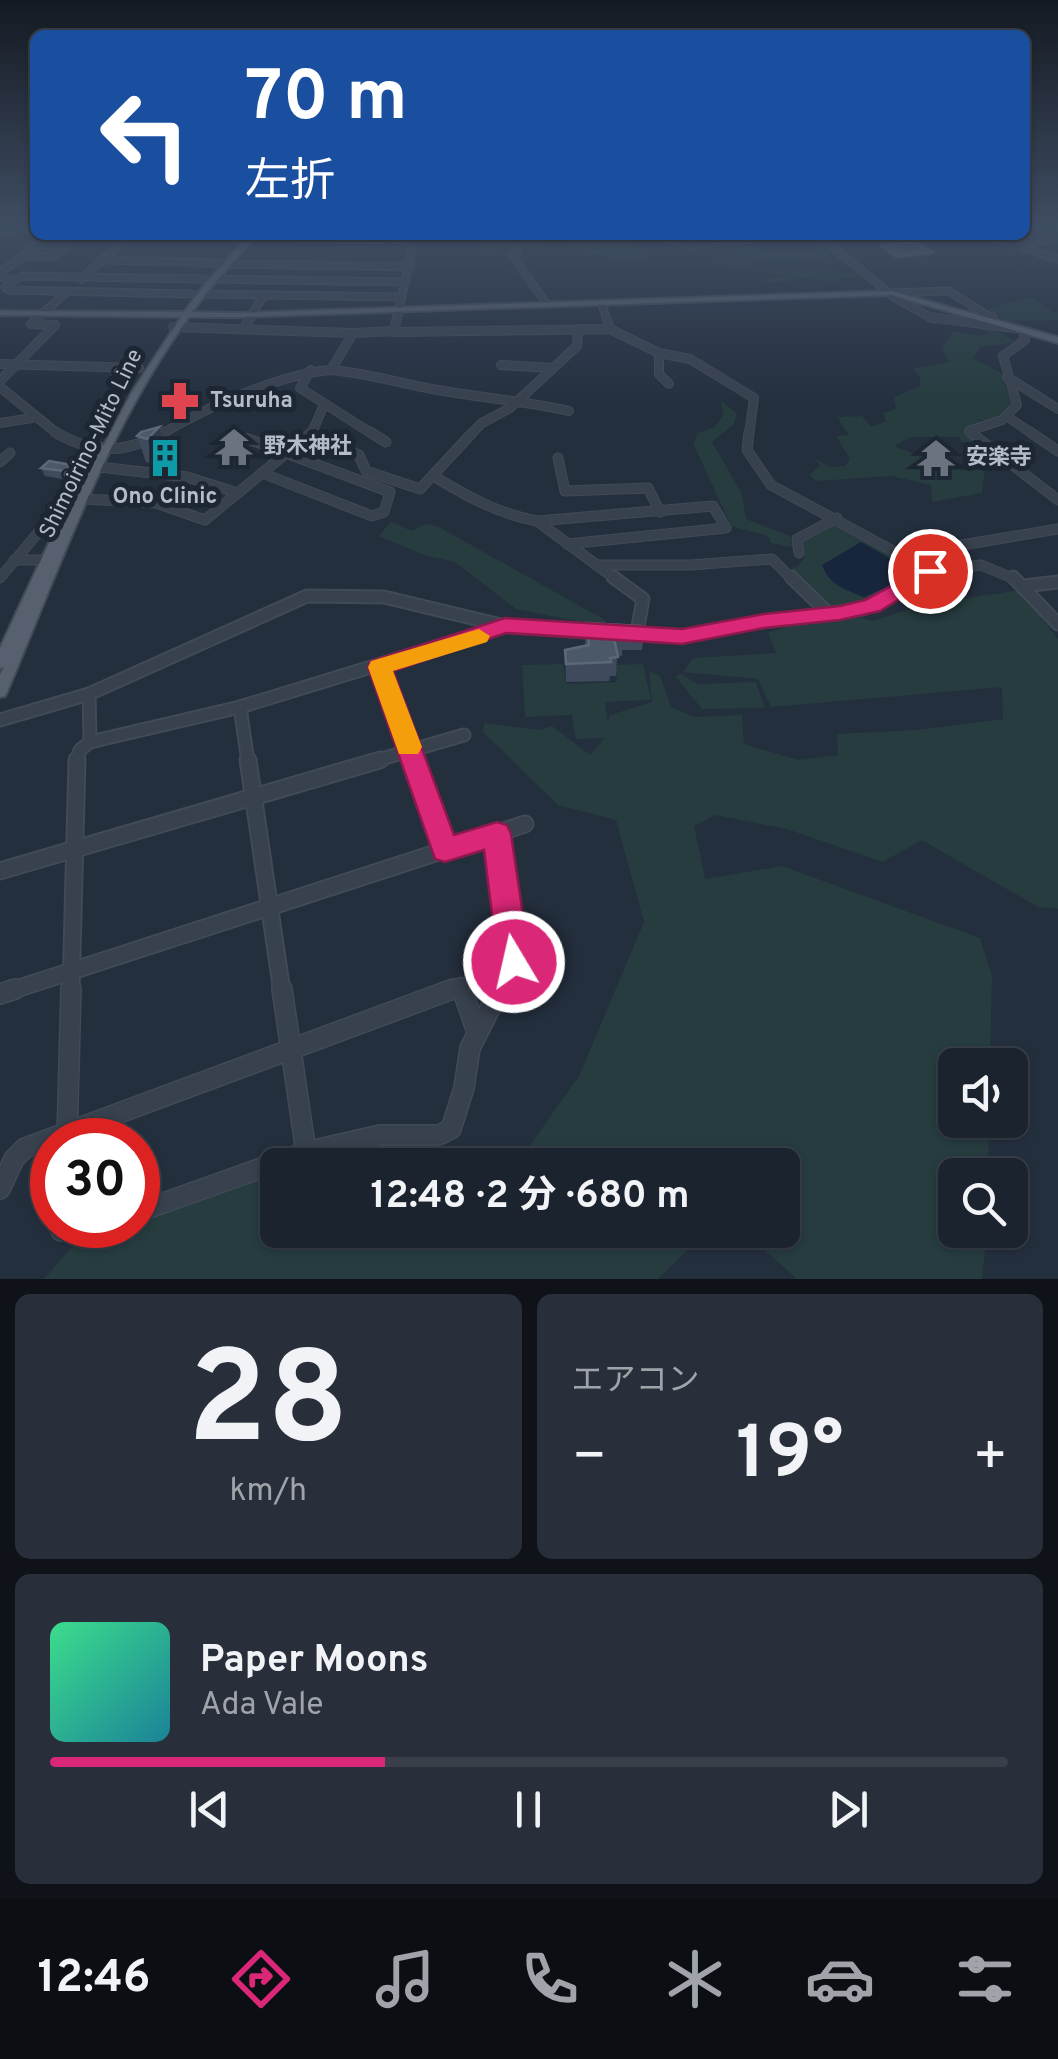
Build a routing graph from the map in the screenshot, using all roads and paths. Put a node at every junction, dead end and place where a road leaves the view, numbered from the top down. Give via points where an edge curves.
1 (8, 286) edge
2 (74, 286) edge
3 (202, 286) edge
4 (405, 286) edge
5 (534, 286) edge
6 (881, 286) edge
7 (68, 291) junction
8 (890, 293) junction
9 (194, 294) junction
10 (264, 295) junction
11 (402, 297) junction
12 (601, 303) junction
13 (547, 304) junction
14 (400, 309) junction
15 (0, 313) edge
16 (252, 314) junction
17 (42, 315) junction
18 (178, 315) junction
19 (990, 322) junction
20 (174, 328) junction
21 (243, 329) junction
22 (578, 329) junction
23 (610, 329) junction
24 (1018, 329) junction
25 (392, 332) junction
26 (352, 333) junction
27 (1058, 337) edge
28 (659, 353) junction
29 (0, 364) edge
30 (501, 364) dead end
31 (12, 365) junction
32 (139, 368) junction
33 (552, 368) junction
34 (311, 370) junction
35 (331, 370) junction
36 (1006, 376) junction
37 (0, 384) edge
38 (670, 384) dead end
39 (519, 399) junction
40 (323, 407) junction
41 (1058, 409) edge
42 (569, 411) dead end
43 (1008, 417) junction
44 (32, 418) junction
45 (0, 423) edge
46 (231, 437) dead end
47 (310, 438) junction
48 (386, 442) dead end
49 (102, 451) junction
50 (1058, 451) edge
51 (0, 453) edge
52 (287, 454) junction
53 (558, 458) dead end
54 (0, 462) edge
55 (100, 468) junction
56 (262, 473) junction
57 (435, 477) junction
58 (238, 493) junction
59 (85, 499) junction
60 (1058, 500) edge
61 (660, 512) junction
62 (837, 518) junction
63 (537, 521) junction
64 (61, 524) junction
65 (1058, 529) edge
66 (567, 544) junction
67 (799, 552) dead end
68 (14, 560) junction
69 (46, 560) junction
70 (596, 565) junction
71 (930, 571) junction
72 (2, 574) edge
73 (1058, 582) edge
74 (1024, 586) junction
75 (828, 614) junction
76 (1056, 625) edge
77 (505, 626) junction
78 (636, 632) junction
79 (606, 633) edge
80 (621, 633) edge
81 (0, 663) edge
82 (380, 667) junction
83 (0, 692) edge
84 (88, 694) junction
85 (240, 707) junction
86 (0, 720) edge
87 (464, 735) dead end
88 (90, 742) junction
89 (410, 751) junction
90 (254, 796) junction
91 (525, 824) dead end
92 (497, 834) junction
93 (75, 848) junction
94 (445, 850) junction
95 (0, 871) edge
96 (270, 908) junction
97 (73, 971) junction
98 (0, 994) edge
99 (477, 1032) junction
100 (292, 1047) junction
101 (68, 1118) edge
102 (113, 1118) edge
103 (30, 1147) edge
104 (305, 1148) edge
105 (323, 1148) edge
106 (260, 1168) edge
107 (0, 1188) edge
108 (160, 1204) edge

1 - 7 street
2 - 7 street
3 - 9 main road, Shimoirino-Mito Line
4 - 11 street
5 - 13 street
6 - 8 street
7 - 9 street
7 - 17 street
8 - 12 main road
8 - 19 main road
8 - 19 street via 949,291 994,318
8 - 24 street via 936,320
9 - 10 street
9 - 18 main road, Shimoirino-Mito Line
10 - 11 street
10 - 16 street
11 - 14 street
12 - 13 main road
12 - 23 street
13 - 14 main road
14 - 16 main road
14 - 25 street
15 - 17 main road
16 - 18 main road
16 - 21 street
17 - 18 main road
17 - 31 street via 30,324 55,325
18 - 20 main road, Shimoirino-Mito Line
18 - 32 main road, Shimoirino-Mito Line
19 - 24 main road
20 - 21 street
20 - 49 main road, Shimoirino-Mito Line
21 - 26 street
22 - 23 street
22 - 25 street
22 - 33 street via 580,342
23 - 28 street
24 - 27 main road
24 - 36 street via 1024,340 1003,356
25 - 26 street
26 - 35 street
28 - 38 street via 660,374
28 - 62 street via 690,359 754,398 747,450 766,479
29 - 31 street
30 - 33 street
31 - 32 street
31 - 37 street
32 - 49 main road, Shimoirino-Mito Line
33 - 39 street
34 - 35 street
34 - 40 street via 300,388
34 - 49 street via 288,373 153,439
35 - 39 street
36 - 41 street
36 - 43 street via 1017,406
37 - 44 street
39 - 42 street
39 - 57 street via 482,423
40 - 47 street
40 - 48 street
43 - 50 street
43 - 60 street via 969,431
44 - 45 street
44 - 49 street
46 - 52 street
47 - 52 street
47 - 57 street via 359,454 366,471 413,490
49 - 55 main road, Shimoirino-Mito Line
49 - 64 main road, Shimoirino-Mito Line
51 - 54 street via 10,453
52 - 56 street
52 - 56 street via 390,492 384,512 372,516
53 - 61 street via 565,492 648,488
55 - 58 street via 171,474
55 - 59 main road, Shimoirino-Mito Line
56 - 58 street
57 - 63 street via 494,513
58 - 59 street via 204,520 156,504
59 - 83 main road, Shimoirino-Mito Line
61 - 63 street
61 - 66 street via 713,506 726,528
62 - 67 street via 797,539
62 - 71 street
63 - 66 street
64 - 68 street via 42,528
64 - 69 main road, Shimoirino-Mito Line
65 - 71 street via 962,545
66 - 70 street
68 - 69 street
68 - 72 street
69 - 81 main road, Shimoirino-Mito Line
70 - 75 street via 772,559
70 - 78 street via 644,599
71 - 74 street via 974,563
71 - 75 street via 872,606
73 - 74 street
74 - 76 street
75 - 78 street via 682,637
77 - 79 street
77 - 82 street
77 - 84 street via 384,597 307,596
78 - 80 street
82 - 85 street
82 - 89 street
84 - 86 street
84 - 88 street
85 - 88 street
85 - 90 street
87 - 89 street
88 - 93 street via 76,762
89 - 90 street
89 - 94 street
90 - 93 street
90 - 96 street
91 - 92 street
92 - 94 street
92 - 99 street via 516,950
93 - 95 street
93 - 97 street
94 - 96 street
96 - 97 street
96 - 100 street
97 - 98 street
97 - 101 street
99 - 100 street via 461,986
99 - 105 street via 451,1129
100 - 102 street
100 - 104 street
103 - 107 street via 14,1158
106 - 108 street

